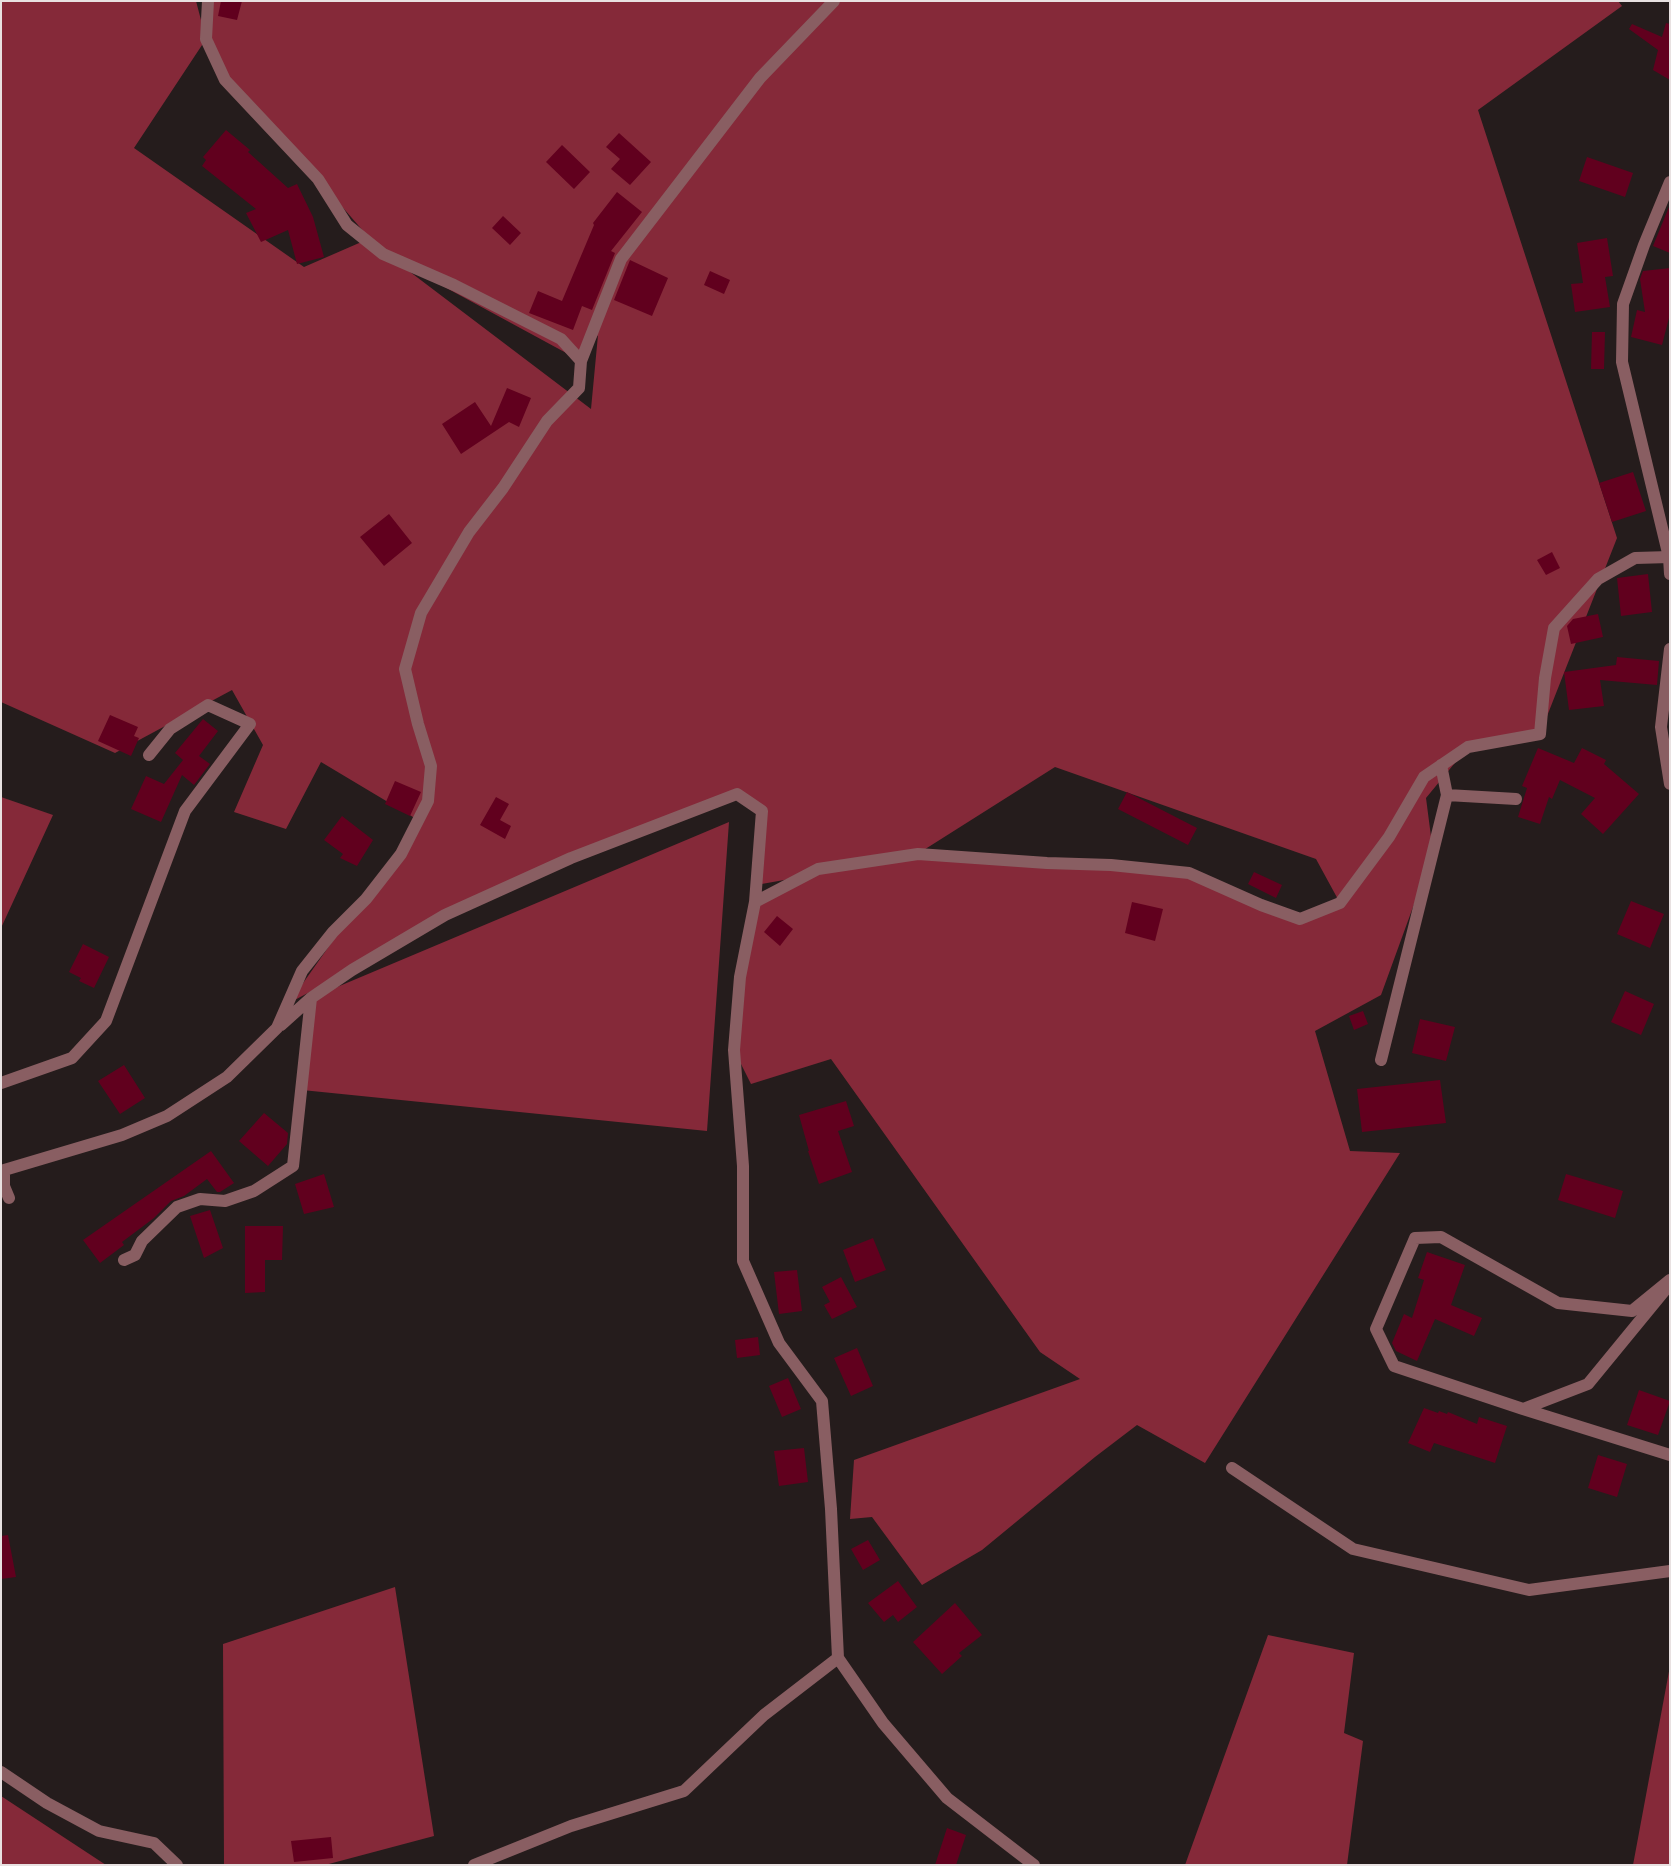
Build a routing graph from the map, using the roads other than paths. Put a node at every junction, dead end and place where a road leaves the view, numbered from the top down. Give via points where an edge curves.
1 (208, 1) edge
2 (834, 1) edge
3 (1670, 182) edge
4 (581, 361) junction
5 (1669, 557) edge
6 (1670, 574) edge
7 (1670, 649) edge
8 (149, 755) dead end
9 (1441, 765) junction
10 (1670, 784) edge
11 (1447, 795) junction
12 (1516, 799) dead end
13 (755, 902) junction
14 (311, 998) junction
15 (278, 1028) junction
16 (1381, 1060) dead end
17 (1, 1083) edge
18 (3, 1170) edge
19 (9, 1198) dead end
20 (124, 1260) dead end
21 (1670, 1280) edge
22 (1670, 1284) edge
23 (1523, 1409) junction
24 (1670, 1455) edge
25 (1232, 1468) dead end
26 (1670, 1571) edge
27 (838, 1658) junction
28 (1, 1772) edge
29 (177, 1865) edge
30 (474, 1865) edge
31 (1034, 1865) edge

1 - 4 street via 206,39 226,80 318,179 347,225 384,254 561,339
2 - 4 street via 760,78 621,259
3 - 5 street via 1623,304 1622,362
4 - 15 street via 580,388 547,421 503,488 469,532 421,613 405,669 431,766 428,801 401,854 302,971
5 - 6 street
5 - 9 street via 1635,558 1598,579 1554,628 1540,734 1468,747
7 - 10 street via 1661,727
8 - 17 street via 170,729 208,706 250,724 185,811 106,1021 72,1058
9 - 11 street
9 - 13 street via 1424,776 1389,837 1340,902 1300,919 1189,874 1111,865 918,854 818,869
11 - 12 street
11 - 16 street
13 - 14 street via 762,811 737,794 571,858 445,915
13 - 27 street via 740,977 734,1050 743,1166 742,1261 779,1343 822,1401
14 - 15 street
14 - 20 street via 293,1166 254,1191 225,1201 200,1199 177,1207 142,1241 135,1255
15 - 18 street via 227,1077 167,1116 122,1135
18 - 19 street
21 - 23 street via 1632,1311 1558,1302 1441,1237 1415,1238 1376,1329 1394,1366
22 - 23 street via 1588,1384
23 - 24 street
25 - 26 street via 1352,1549 1529,1590
27 - 30 street via 764,1715 684,1791 571,1826
27 - 31 street via 883,1723 947,1798
28 - 29 street via 47,1803 99,1831 154,1843

